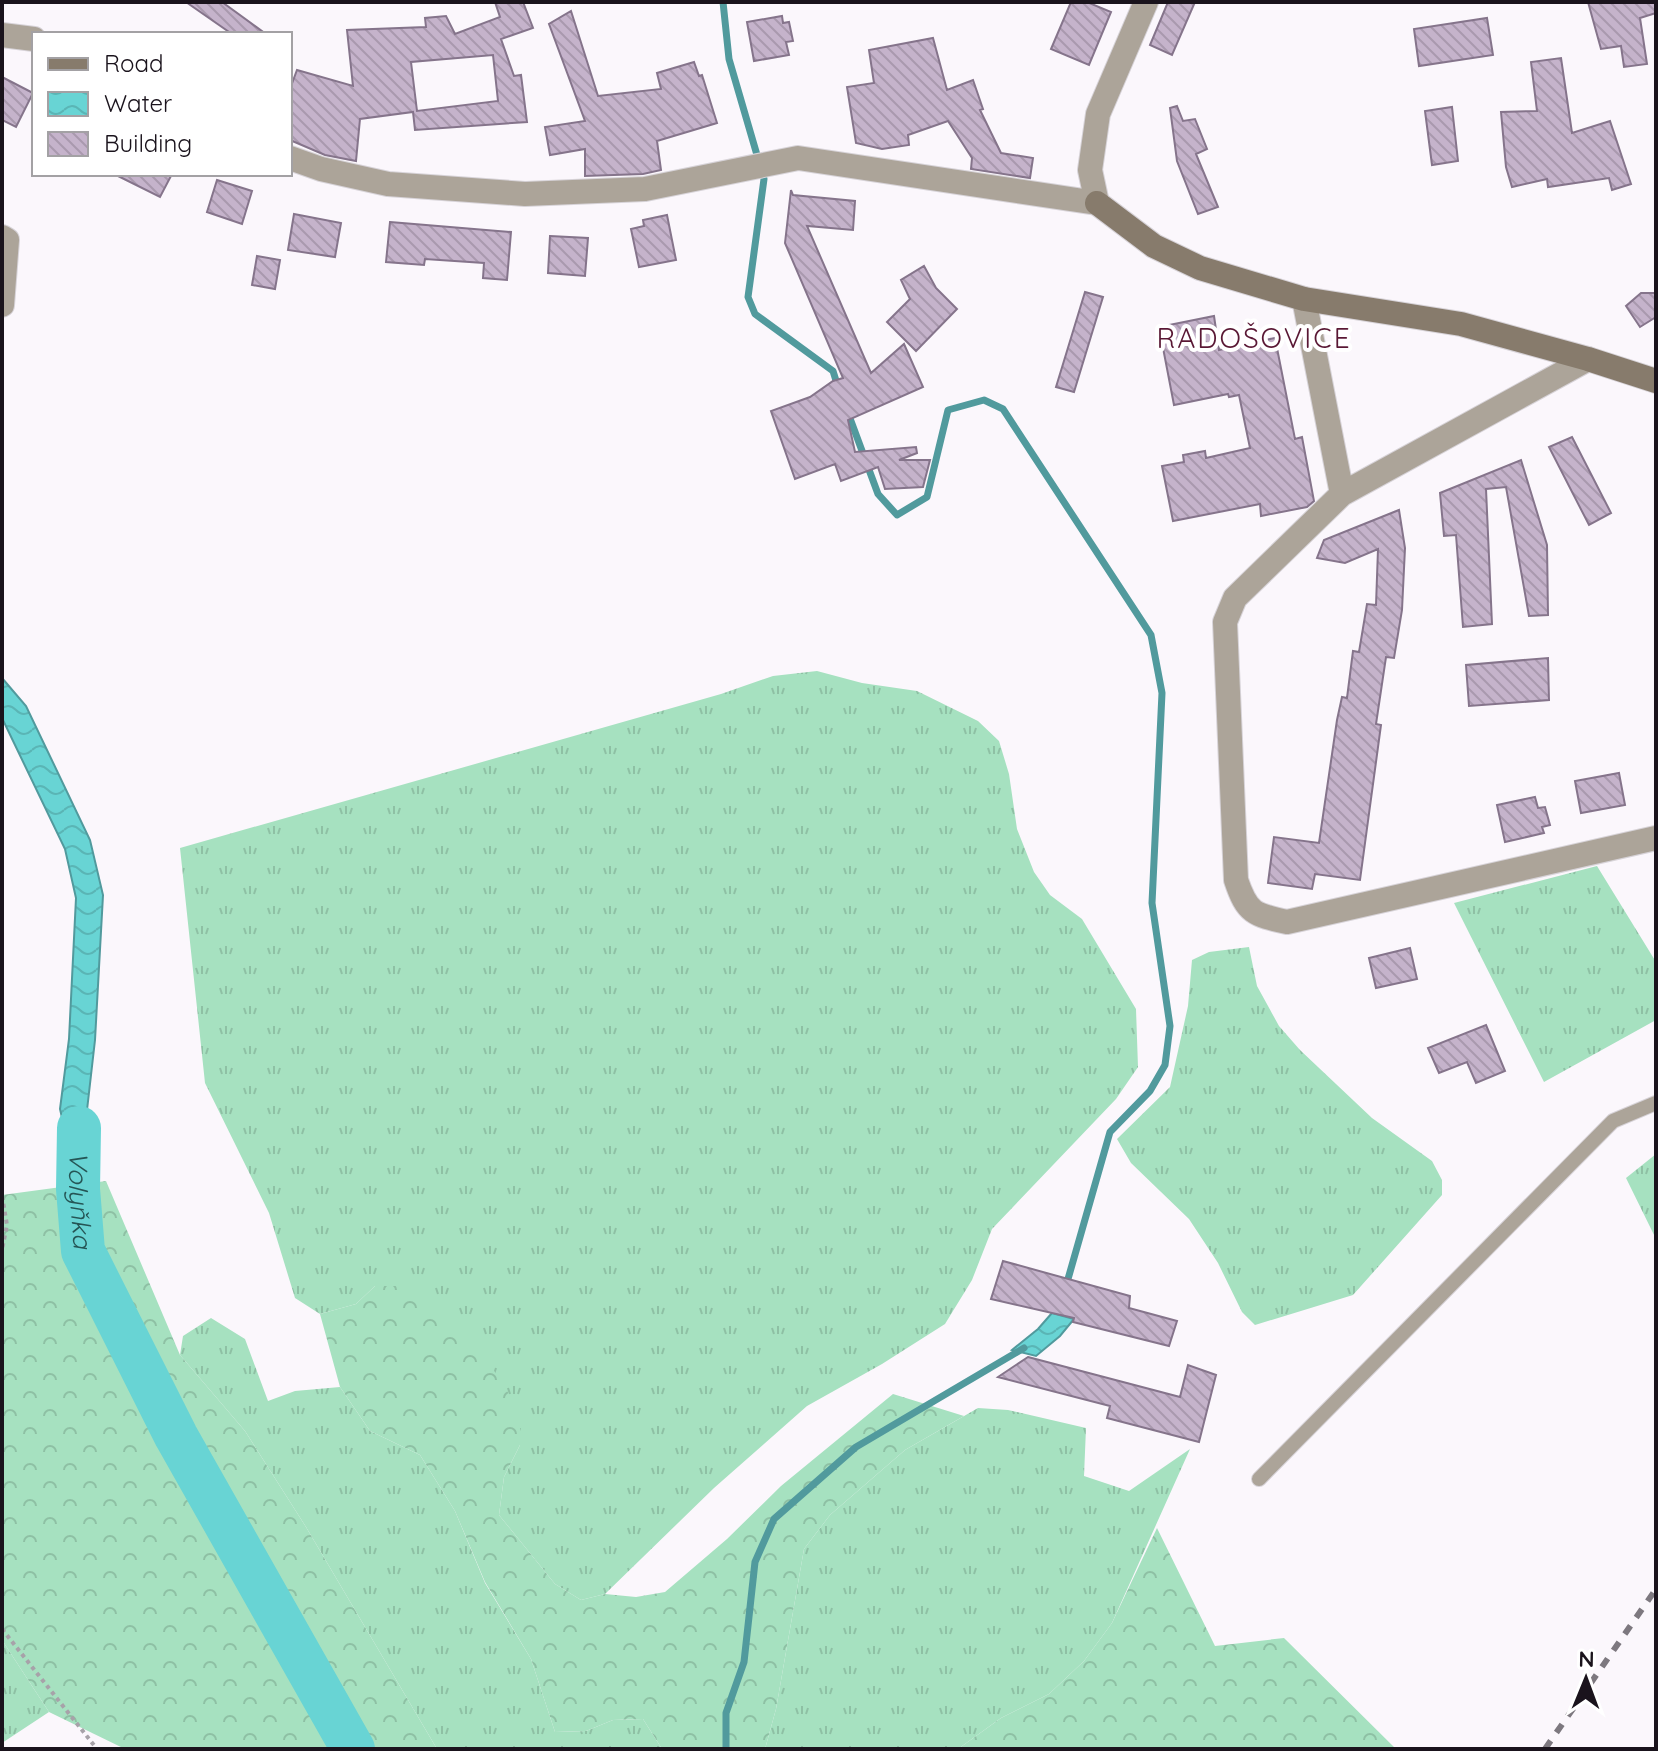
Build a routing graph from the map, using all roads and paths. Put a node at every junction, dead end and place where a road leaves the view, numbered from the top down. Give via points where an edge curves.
1 (1146, 2) edge
2 (2, 35) edge
3 (32, 39) edge
4 (292, 159) edge
5 (1097, 203) junction
6 (2, 237) edge
7 (1304, 299) junction
8 (2, 305) edge
9 (1588, 359) junction
10 (1656, 381) edge
11 (1342, 494) junction
12 (1656, 838) edge
13 (1656, 1103) edge
14 (2, 1196) edge
15 (2, 1250) edge
16 (1259, 1479) dead end
17 (2, 1629) edge
18 (97, 1749) edge

1 - 5 street via 1098,114 1090,170
2 - 3 street
4 - 5 street via 388,184 525,194 645,189 798,158
5 - 7 street via 1154,246 1189,263
6 - 8 street via 7,240
7 - 9 street via 1461,324
7 - 11 street
9 - 10 street
9 - 11 street
11 - 12 street via 1235,598 1225,622 1236,880 1244,903 1259,916 1287,922
13 - 16 lane via 1613,1121
14 - 15 path via 7,1225
17 - 18 path

